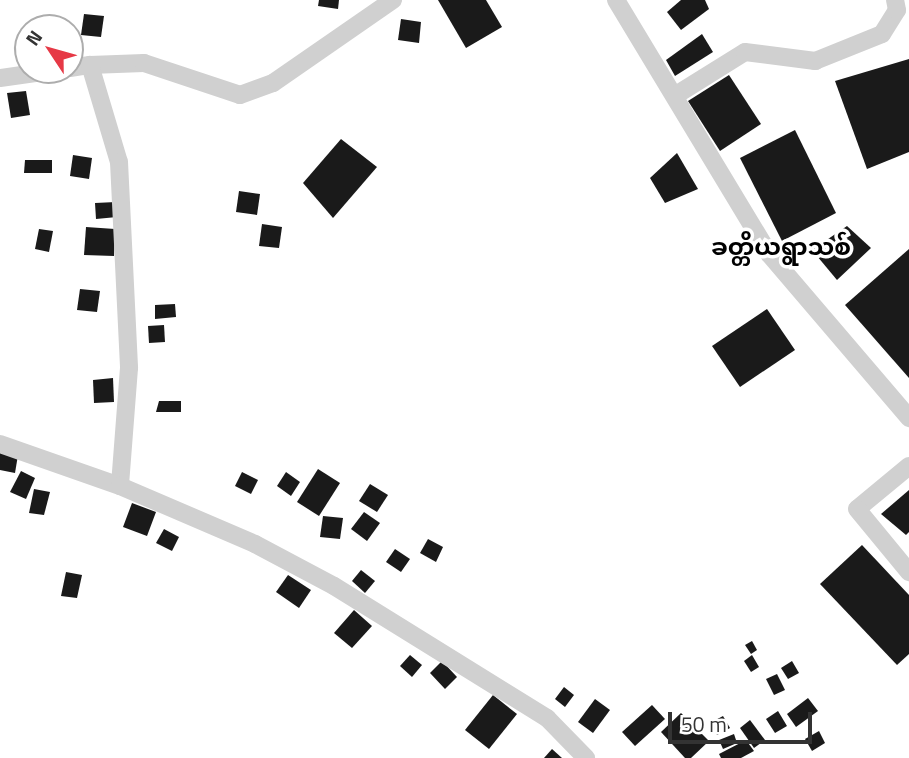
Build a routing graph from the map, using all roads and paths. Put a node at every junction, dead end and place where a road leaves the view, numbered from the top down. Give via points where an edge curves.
1 (393, 0) edge
2 (616, 0) edge
3 (895, 0) edge
4 (90, 65) junction
5 (84, 66) edge
6 (676, 94) junction
7 (909, 418) edge
8 (1, 443) edge
9 (909, 466) edge
10 (120, 486) junction
11 (909, 572) edge
12 (586, 758) edge

1 - 4 street via 273,83 240,95 144,64
2 - 6 street
3 - 6 street via 897,10 882,34 815,61 745,52
4 - 5 street
4 - 10 street via 119,162 129,368
6 - 7 street via 769,254
8 - 10 street
9 - 11 street via 857,509
10 - 12 street via 255,544 334,586 547,718

